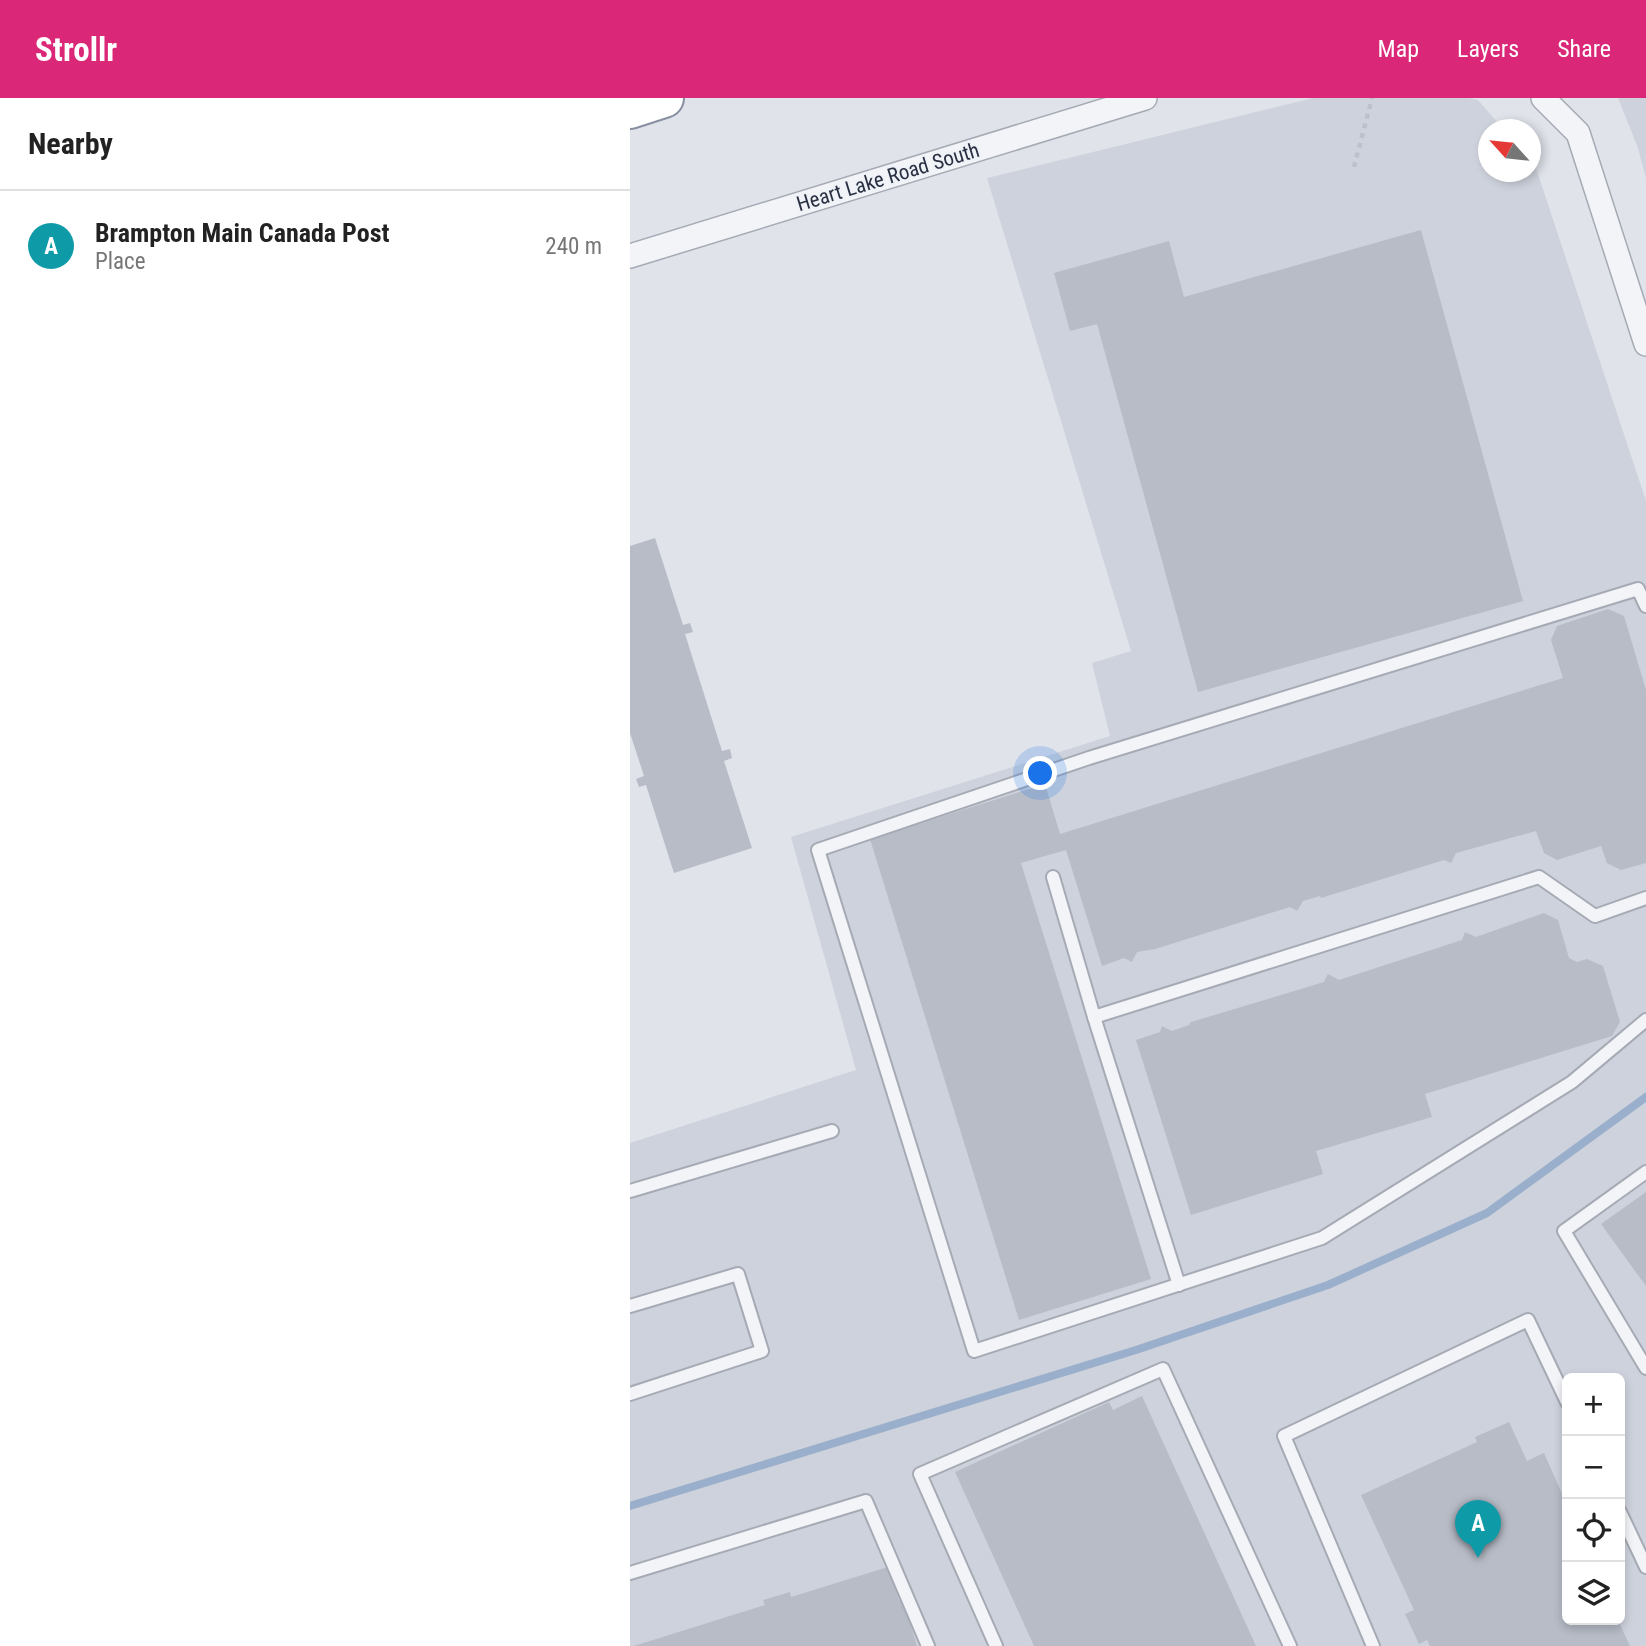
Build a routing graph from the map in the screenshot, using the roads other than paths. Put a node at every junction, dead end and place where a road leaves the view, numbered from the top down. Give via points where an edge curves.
1 (664, 98) edge
2 (1145, 98) edge
3 (1543, 98) edge
4 (630, 109) edge
5 (630, 256) edge
6 (1646, 344) edge
7 (1646, 606) edge
8 (1053, 877) dead end
9 (1646, 898) edge
10 (1094, 1017) junction
11 (1646, 1020) edge
12 (831, 1131) dead end
13 (1646, 1172) edge
14 (630, 1191) edge
15 (1179, 1285) junction
16 (630, 1307) edge
17 (1646, 1368) edge
18 (1562, 1392) edge
19 (630, 1394) edge
20 (1625, 1523) edge
21 (1646, 1567) edge
22 (630, 1573) edge
23 (928, 1646) edge
24 (996, 1646) edge
25 (1290, 1646) edge
26 (1373, 1646) edge

1 - 4 highway
2 - 5 street, Heart Lake Road South
3 - 6 street via 1578,133
7 - 15 lane via 1638,589 1088,758 818,850 974,1352
8 - 10 lane
9 - 10 lane via 1594,916 1539,877
10 - 15 lane
11 - 15 lane via 1572,1082 1322,1238
12 - 14 lane
13 - 17 lane via 1564,1231
16 - 19 lane via 738,1274 762,1351
18 - 26 lane via 1528,1321 1284,1436
20 - 21 lane
22 - 23 lane via 866,1501
24 - 25 lane via 920,1474 1163,1369

